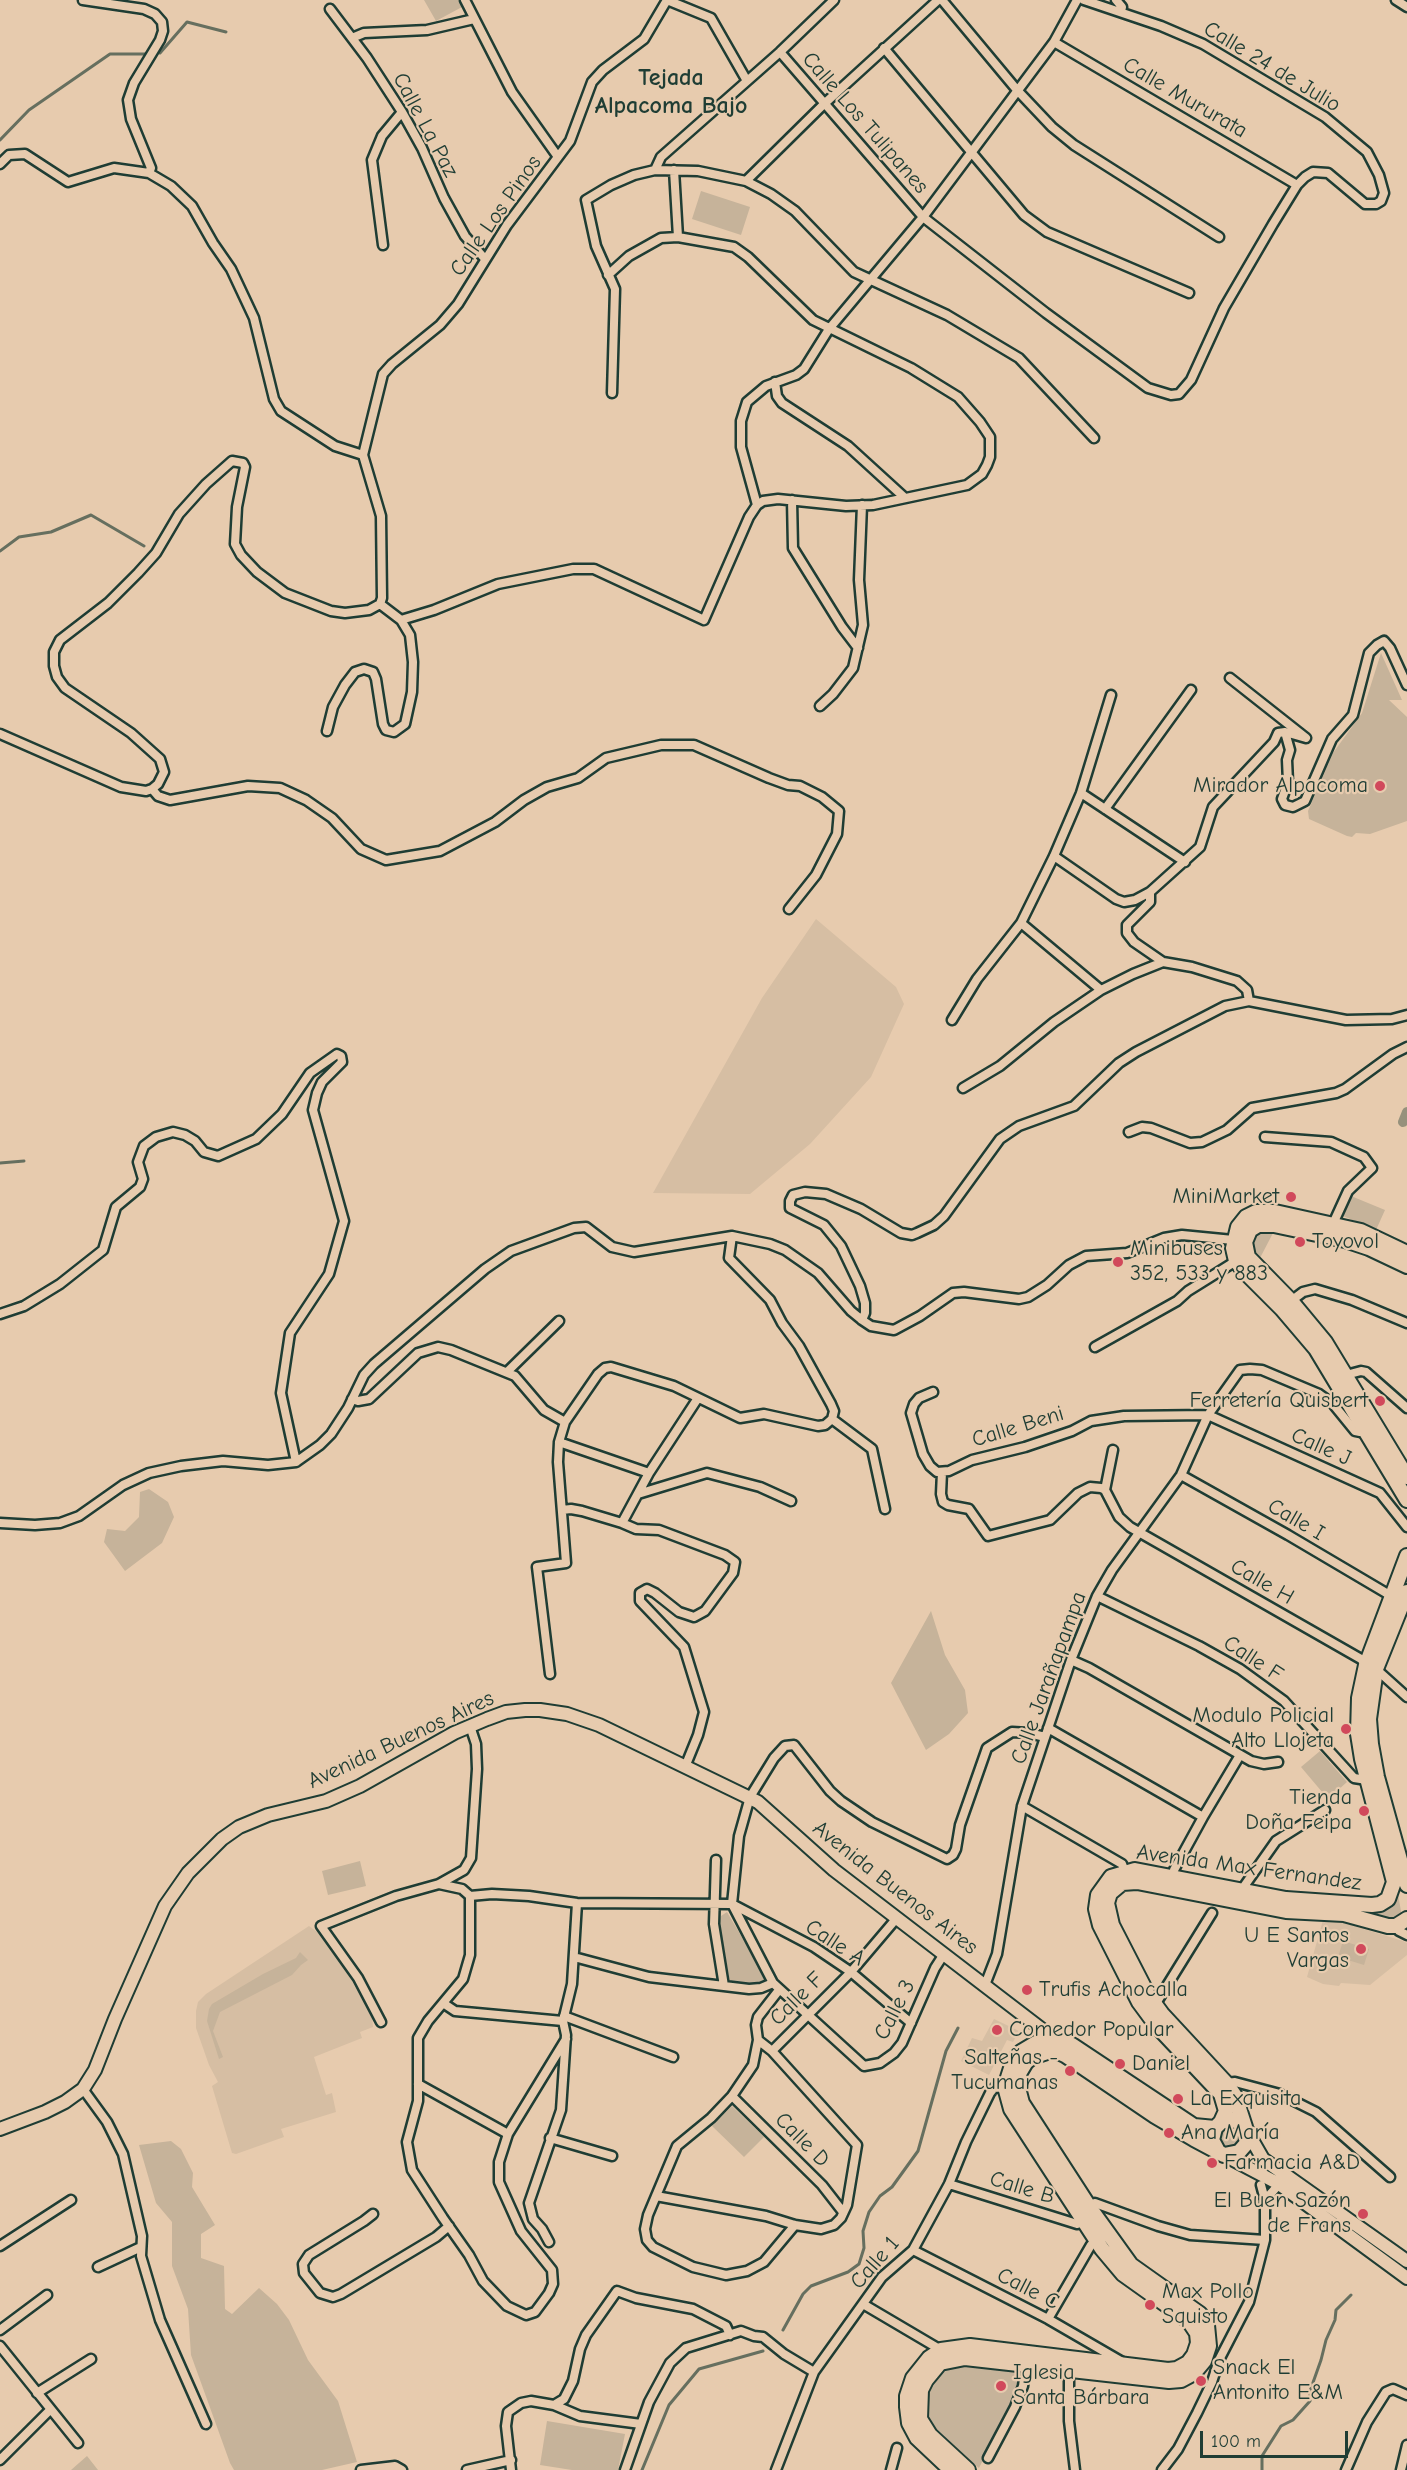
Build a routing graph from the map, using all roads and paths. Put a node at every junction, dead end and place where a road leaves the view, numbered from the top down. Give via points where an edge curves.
1 (83, 0) edge
2 (465, 0) edge
3 (667, 0) edge
4 (834, 0) edge
5 (940, 0) edge
6 (1077, 0) edge
7 (1084, 0) edge
8 (1116, 0) edge
9 (1395, 0) edge
10 (1407, 7) edge
11 (330, 9) dead end
12 (1121, 12) junction
13 (474, 19) junction
14 (352, 38) junction
15 (1054, 42) junction
16 (884, 48) junction
17 (780, 52) junction
18 (747, 81) junction
19 (1017, 90) junction
20 (824, 104) junction
21 (402, 112) junction
22 (972, 152) junction
23 (558, 157) junction
24 (0, 164) edge
25 (655, 170) junction
26 (674, 170) junction
27 (149, 173) junction
28 (746, 181) junction
29 (1297, 185) junction
30 (923, 217) junction
31 (678, 237) junction
32 (1219, 237) dead end
33 (383, 245) dead end
34 (485, 258) junction
35 (608, 275) junction
36 (869, 280) junction
37 (1189, 293) dead end
38 (829, 329) junction
39 (775, 382) junction
40 (612, 393) dead end
41 (1094, 438) dead end
42 (363, 455) junction
43 (905, 498) junction
44 (792, 500) junction
45 (757, 505) junction
46 (862, 505) junction
47 (380, 604) junction
48 (401, 620) junction
49 (858, 648) junction
50 (1230, 678) dead end
51 (1407, 685) edge
52 (1191, 690) dead end
53 (1110, 695) dead end
54 (820, 706) dead end
55 (327, 731) dead end
56 (1285, 732) junction
57 (0, 734) edge
58 (152, 789) junction
59 (1081, 793) junction
60 (1105, 810) junction
61 (1054, 856) junction
62 (1185, 862) junction
63 (1150, 892) junction
64 (789, 909) dead end
65 (1021, 923) junction
66 (1163, 962) junction
67 (1101, 990) junction
68 (1249, 1001) junction
69 (1407, 1015) edge
70 (952, 1020) dead end
71 (1407, 1047) edge
72 (963, 1088) dead end
73 (1129, 1132) dead end
74 (1265, 1137) dead end
75 (1331, 1230) junction
76 (732, 1236) junction
77 (1239, 1241) junction
78 (1407, 1253) edge
79 (1236, 1261) junction
80 (1407, 1266) edge
81 (1287, 1305) junction
82 (0, 1314) edge
83 (862, 1320) junction
84 (559, 1321) dead end
85 (1407, 1323) edge
86 (1095, 1347) dead end
87 (507, 1372) junction
88 (1341, 1378) junction
89 (933, 1392) dead end
90 (698, 1398) junction
91 (352, 1399) junction
92 (1407, 1408) edge
93 (1208, 1415) junction
94 (832, 1419) junction
95 (565, 1422) junction
96 (1368, 1423) junction
97 (559, 1442) junction
98 (1113, 1450) dead end
99 (296, 1462) junction
100 (942, 1472) junction
101 (649, 1473) junction
102 (1180, 1475) junction
103 (1407, 1477) edge
104 (1105, 1490) junction
105 (638, 1494) junction
106 (1407, 1500) edge
107 (791, 1501) dead end
108 (885, 1509) dead end
109 (562, 1510) junction
110 (622, 1522) junction
111 (0, 1523) edge
112 (1407, 1527) edge
113 (1139, 1532) junction
114 (1407, 1556) edge
115 (1407, 1592) edge
116 (1097, 1596) junction
117 (1393, 1597) junction
118 (1071, 1660) junction
119 (1371, 1667) junction
120 (550, 1674) dead end
121 (1407, 1697) edge
122 (470, 1726) junction
123 (1048, 1728) junction
124 (1045, 1737) junction
125 (1240, 1755) junction
126 (1278, 1762) dead end
127 (685, 1767) junction
128 (1372, 1779) junction
129 (750, 1797) junction
130 (1022, 1806) junction
131 (1325, 1810) dead end
132 (1203, 1817) junction
133 (716, 1860) dead end
134 (1126, 1877) junction
135 (1171, 1883) junction
136 (439, 1884) junction
137 (1407, 1885) edge
138 (470, 1896) junction
139 (1242, 1897) junction
140 (577, 1903) junction
141 (732, 1904) junction
142 (714, 1905) junction
143 (1212, 1913) dead end
144 (896, 1919) junction
145 (1403, 1927) edge
146 (944, 1954) junction
147 (574, 1958) junction
148 (851, 1972) junction
149 (985, 1985) junction
150 (724, 1986) junction
151 (776, 1987) junction
152 (443, 2003) junction
153 (1150, 2009) junction
154 (806, 2015) junction
155 (563, 2018) junction
156 (381, 2022) dead end
157 (911, 2023) junction
158 (566, 2038) junction
159 (758, 2040) junction
160 (1047, 2046) junction
161 (772, 2051) junction
162 (673, 2056) dead end
163 (1226, 2083) junction
164 (418, 2084) junction
165 (1005, 2087) junction
166 (84, 2089) junction
167 (732, 2096) junction
168 (1218, 2125) junction
169 (0, 2129) edge
170 (1246, 2130) junction
171 (508, 2134) junction
172 (550, 2138) junction
173 (1221, 2153) junction
174 (612, 2156) dead end
175 (1390, 2177) dead end
176 (1283, 2180) junction
177 (949, 2184) junction
178 (1261, 2185) dead end
179 (656, 2196) junction
180 (71, 2200) dead end
181 (1265, 2200) junction
182 (843, 2212) junction
183 (373, 2214) dead end
184 (1087, 2214) junction
185 (795, 2225) junction
186 (448, 2226) junction
187 (1101, 2236) junction
188 (1265, 2240) junction
189 (549, 2242) dead end
190 (0, 2246) edge
191 (141, 2247) junction
192 (913, 2250) junction
193 (1407, 2261) edge
194 (98, 2267) dead end
195 (1407, 2278) edge
196 (47, 2295) dead end
197 (863, 2304) junction
198 (1048, 2319) junction
199 (0, 2330) edge
200 (730, 2335) junction
201 (0, 2346) edge
202 (944, 2355) junction
203 (1207, 2355) junction
204 (91, 2359) dead end
205 (1069, 2363) junction
206 (1026, 2365) junction
207 (1124, 2370) junction
208 (814, 2372) junction
209 (37, 2393) junction
210 (1407, 2395) edge
211 (554, 2404) junction
212 (50, 2410) junction
213 (915, 2421) junction
214 (206, 2424) dead end
215 (641, 2424) junction
216 (78, 2444) dead end
217 (1407, 2445) edge
218 (897, 2448) dead end
219 (988, 2458) dead end
220 (0, 2460) edge
221 (511, 2460) junction
222 (398, 2469) edge
223 (361, 2470) edge
224 (467, 2470) edge
225 (511, 2470) edge
226 (626, 2470) edge
227 (776, 2470) edge
228 (891, 2470) edge
229 (951, 2470) edge
230 (968, 2470) edge
231 (1076, 2470) edge
232 (1162, 2470) edge
233 (1346, 2470) edge
234 (1401, 2470) edge

1 - 27 street via 144,9 162,22 160,40 128,100 131,119 151,168
2 - 13 street
3 - 18 street via 711,18
3 - 23 street, Calle Los Pinos via 645,39 592,82 570,141
4 - 17 street
5 - 16 street
5 - 19 street
6 - 15 street
7 - 12 street, Calle 24 de Julio
8 - 12 street
9 - 10 street
11 - 14 street, Calle La Paz
12 - 29 street, Calle 24 de Julio via 1203,44 1325,117 1367,152 1384,193 1376,204 1365,204 1328,173 1313,172
13 - 14 street via 427,30 364,33
13 - 23 street via 512,92
14 - 21 street, Calle La Paz
15 - 19 street
15 - 29 street, Calle Mururata
16 - 20 street
16 - 22 street
17 - 18 street
17 - 20 street, Calle Los Tulipanes
18 - 25 street via 661,157
19 - 22 street
19 - 32 street via 1074,145
20 - 28 street
20 - 30 street, Calle Los Tulipanes
21 - 33 street via 382,136 372,160
21 - 34 street, Calle La Paz via 465,236
22 - 30 street
22 - 37 street via 1024,215 1047,232
23 - 34 street, Calle Los Pinos
24 - 27 street via 9,155 25,154 68,182 114,168
25 - 26 street
25 - 35 street via 634,175 586,200 596,246
26 - 28 street
26 - 31 street
27 - 42 street via 171,186 192,206 231,269 254,318 274,399 281,411 335,446
28 - 36 street via 795,211 854,272
29 - 30 street, Calle Los Tulipanes via 1224,308 1191,380 1179,394 1171,395 1148,388
30 - 36 street
31 - 35 street via 661,238 643,247
31 - 38 street via 734,247 813,320
34 - 42 street, Calle Los Pinos via 458,304 440,325 383,374
35 - 40 street via 615,289
36 - 38 street
36 - 41 street via 947,315 1019,358
38 - 39 street via 804,369
38 - 43 street via 943,387 957,397 990,437 990,457 976,479 967,485
39 - 43 street via 782,403 848,446
39 - 45 street via 747,402 741,421 741,447
42 - 47 street via 381,516
43 - 46 street
44 - 45 street via 763,501
44 - 46 street
44 - 49 street via 793,548
45 - 48 street via 704,620 594,569 573,568 498,584
46 - 49 street via 858,580 863,626
47 - 48 street
47 - 58 street via 369,610 331,611 285,593 257,572 235,544 245,466 232,461 223,467 179,514 156,553 138,573 108,603 60,640 54,652 57,677 65,688 131,733 160,759 163,778
48 - 55 street via 410,635 413,662 405,724 394,732 386,730 376,679 373,672 364,669 355,672 345,685 333,707
49 - 54 street via 853,668
50 - 56 street via 1306,738
51 - 56 street via 1390,648 1384,641 1377,645 1369,653 1353,715 1332,739 1305,801 1293,807 1282,800 1288,782 1290,750
52 - 60 street
53 - 59 street
56 - 62 street via 1278,733 1213,807 1200,847
57 - 58 street via 121,787
58 - 64 street via 170,800 248,786 280,788 332,818 361,849 386,860 440,851 495,822 547,787 578,778 606,758 661,745 694,745 769,778 800,786 839,811 837,834 816,875
59 - 60 street
59 - 61 street
60 - 62 street
61 - 63 street via 1116,900 1135,900
61 - 65 street
62 - 63 street
63 - 66 street via 1150,902 1127,925 1127,933
65 - 67 street
65 - 70 street via 977,979
66 - 67 street
66 - 68 street via 1237,981 1248,990
67 - 72 street via 1000,1066
68 - 69 street via 1346,1020
68 - 83 street via 1224,1006 1136,1052 1074,1106 1019,1126 1000,1139 944,1216 917,1233 901,1233 826,1194 793,1195 790,1208 824,1225 841,1246 866,1303
71 - 73 street via 1345,1089 1252,1108 1227,1130 1202,1142 1190,1143 1151,1128
74 - 75 street via 1331,1142 1364,1157 1372,1168 1348,1191
75 - 77 main road via 1275,1212 1256,1212 1242,1222
75 - 78 main road via 1361,1231
75 - 80 main road
76 - 83 street via 770,1244 794,1255 818,1273
76 - 91 street via 634,1252 612,1247 590,1229 581,1227 511,1251 374,1364
76 - 94 street via 729,1258 770,1300 831,1404
77 - 79 main road
77 - 81 main road
77 - 83 street via 1182,1235 1164,1238 1127,1253 1086,1256 1037,1292 1018,1299 953,1293 894,1330 871,1326
79 - 81 main road
79 - 86 street via 1177,1301
81 - 85 street via 1303,1292 1315,1289
81 - 88 main road via 1325,1342
82 - 99 street via 24,1306 60,1284 103,1250 116,1207 140,1187 138,1162 144,1146 173,1132 185,1135 204,1152 218,1156 256,1139 282,1114 310,1073 337,1054 341,1056 342,1062 316,1093 313,1110 344,1221 329,1274 290,1333 281,1393
84 - 87 street
87 - 91 street via 445,1348 431,1348 418,1353 369,1399
87 - 95 street via 523,1383 544,1410
88 - 92 street via 1366,1372
88 - 96 main road
89 - 100 street via 920,1398 911,1413 923,1454 934,1470
90 - 94 street via 740,1418 764,1414 818,1426
90 - 95 street via 674,1386 605,1368
90 - 101 street
91 - 99 street via 331,1434
93 - 96 street, Calle Jarañapampa via 1240,1370 1262,1370 1329,1400 1354,1431 1360,1432
93 - 100 street, Calle Beni via 1091,1420 1072,1431
93 - 102 street, Calle Jarañapampa
93 - 112 street, Calle J via 1380,1493
94 - 108 street via 872,1449
95 - 97 street
96 - 103 main road
96 - 106 main road
97 - 101 street
97 - 109 street
98 - 104 street
99 - 111 street via 268,1465 223,1461 181,1466 123,1485 79,1516 60,1522
100 - 104 street via 944,1502 969,1509 988,1536 1050,1520 1078,1493 1090,1487
101 - 105 street
102 - 113 street, Calle Jarañapampa
102 - 117 street, Calle I
104 - 113 street, Calle H via 1119,1517
105 - 107 street via 707,1473 760,1487
105 - 110 street
109 - 110 street
109 - 120 street via 567,1563 537,1567
110 - 127 street via 636,1530 659,1530 735,1562 733,1573 705,1611 694,1617 679,1612 655,1593 640,1593 640,1601 684,1647 704,1712
113 - 116 street, Calle Jarañapampa
113 - 119 street, Calle H
114 - 117 main road, Avenida Max Fernandez
115 - 119 main road, Avenida Max Fernandez
116 - 118 street, Calle Jarañapampa
116 - 128 street, Calle F via 1240,1669 1284,1701 1354,1778
117 - 119 main road, Avenida Max Fernandez
118 - 123 street, Calle Jarañapampa
118 - 125 street
119 - 121 street, Calle H
119 - 128 main road, Avenida Max Fernandez
122 - 127 street, Avenida Buenos Aires via 506,1712 540,1710 567,1714 599,1725
122 - 136 street via 476,1744 477,1769 471,1858 464,1870
122 - 166 street, Avenida Buenos Aires via 326,1801 268,1815 238,1827 208,1851 165,1906
123 - 124 street, Calle Jarañapampa
123 - 132 street
124 - 129 street via 1012,1732 987,1748 956,1849 947,1858 872,1822 841,1801 794,1745 785,1746 774,1758
124 - 130 street, Calle Jarañapampa
125 - 126 street via 1264,1764
125 - 132 street
127 - 129 street, Avenida Buenos Aires
128 - 137 main road, Avenida Max Fernandez
128 - 139 main road, Avenida Max Fernandez via 1394,1882 1388,1899 1372,1905
129 - 141 street via 739,1836
129 - 144 street, Avenida Buenos Aires
130 - 134 street via 1122,1864
130 - 149 street, Calle Jarañapampa via 997,1954
131 - 139 street via 1276,1841 1245,1885
132 - 135 street
133 - 142 street
134 - 135 main road, Avenida Max Fernandez
134 - 153 main road, Avenida Max Fernandez via 1110,1893 1107,1911
135 - 139 main road, Avenida Max Fernandez
136 - 138 street via 462,1889
136 - 156 street via 396,1896 321,1926
138 - 140 street via 530,1896
138 - 152 street via 468,1969
139 - 145 main road, Avenida Max Fernandez via 1286,1911 1344,1914
140 - 142 street
140 - 147 street
141 - 142 street
141 - 148 street, Calle A via 814,1947
141 - 151 street
142 - 150 street
143 - 153 street
144 - 146 street, Avenida Buenos Aires
144 - 148 street, Calle F
146 - 149 street, Avenida Buenos Aires
146 - 157 street, Calle 3
147 - 150 street via 649,1977
147 - 155 street
148 - 154 street, Calle F
148 - 157 street, Calle A
149 - 160 street, Avenida Buenos Aires via 1044,2031
150 - 151 street
151 - 154 street
151 - 159 street via 758,2017
152 - 155 street via 455,2011
152 - 164 street via 418,2038
153 - 163 main road, Avenida Max Fernandez
153 - 168 main road, Avenida Max Fernandez via 1221,2094 1226,2111
154 - 157 street, Calle 3 via 864,2066 880,2063 894,2053
154 - 161 street, Calle F
155 - 158 street
155 - 162 street
158 - 171 street
158 - 172 street via 561,2110
159 - 161 street
159 - 167 street via 753,2065
160 - 165 main road via 1036,2043 1021,2052 1013,2062
160 - 168 main road via 1072,2045 1194,2126
160 - 173 main road, Avenida Buenos Aires via 1155,2116
160 - 184 main road via 1026,2062 1017,2084 1018,2094
161 - 182 street via 857,2145
163 - 170 main road, Avenida Max Fernandez via 1235,2096
163 - 175 street via 1280,2094 1316,2112
164 - 171 street
164 - 186 street via 418,2101 407,2142 412,2170
165 - 177 street, Calle 1 via 994,2088 990,2094
165 - 184 main road via 1011,2109
166 - 169 street, Avenida Buenos Aires via 45,2112
166 - 191 street via 123,2154 142,2236
167 - 179 street via 677,2146
167 - 182 street, Calle D via 822,2185
168 - 170 main road via 1236,2120
168 - 173 main road via 1212,2140
170 - 173 main road via 1243,2149 1234,2154
170 - 176 street, Avenida Buenos Aires via 1258,2154
171 - 186 street via 499,2162 499,2182 521,2231 552,2270 549,2293 535,2312 526,2315 507,2306 483,2281
172 - 174 street
172 - 189 street via 529,2203 532,2219
173 - 176 street, Avenida Buenos Aires
176 - 181 street
176 - 193 street, Avenida Buenos Aires
176 - 195 street, Avenida Buenos Aires
177 - 184 street, Calle B via 1077,2224
177 - 192 street, Calle 1
178 - 181 street
179 - 185 street
179 - 185 street via 645,2229 647,2241 693,2267 726,2275 764,2262
180 - 190 street
181 - 188 street
182 - 185 street via 838,2222 828,2228
183 - 186 street via 309,2255 303,2264 304,2273 320,2293 333,2297 341,2294
184 - 187 main road
184 - 188 street via 1095,2203 1190,2235
187 - 198 street
187 - 203 main road via 1131,2265 1200,2314 1209,2331
188 - 203 street via 1249,2302
191 - 194 street
191 - 214 street via 164,2330
192 - 197 street, Calle 1 via 882,2277
192 - 198 street, Calle C
196 - 199 street
197 - 202 street
197 - 208 street, Calle 1
198 - 207 street, Calle C via 1117,2357
200 - 208 street via 741,2331 763,2337
200 - 211 street via 726,2326 693,2309 636,2298 617,2290 586,2334 564,2399
200 - 215 street via 680,2352 666,2369
201 - 209 street
202 - 205 main road via 970,2346
202 - 206 main road
202 - 213 main road via 921,2390
203 - 207 main road via 1199,2368 1181,2380 1169,2381
203 - 232 street via 1212,2382 1178,2449
204 - 209 street
205 - 206 main road
205 - 207 main road
205 - 231 street via 1068,2421
206 - 219 street via 1015,2407
208 - 227 street, Calle 1
209 - 212 street
210 - 233 street via 1394,2389 1386,2392 1367,2422
211 - 215 street via 580,2416
211 - 221 street via 521,2403 508,2412
212 - 216 street
212 - 220 street
213 - 229 main road via 923,2445
213 - 230 main road
215 - 226 street
217 - 234 street
218 - 228 street
221 - 224 street
221 - 225 street
222 - 223 street

